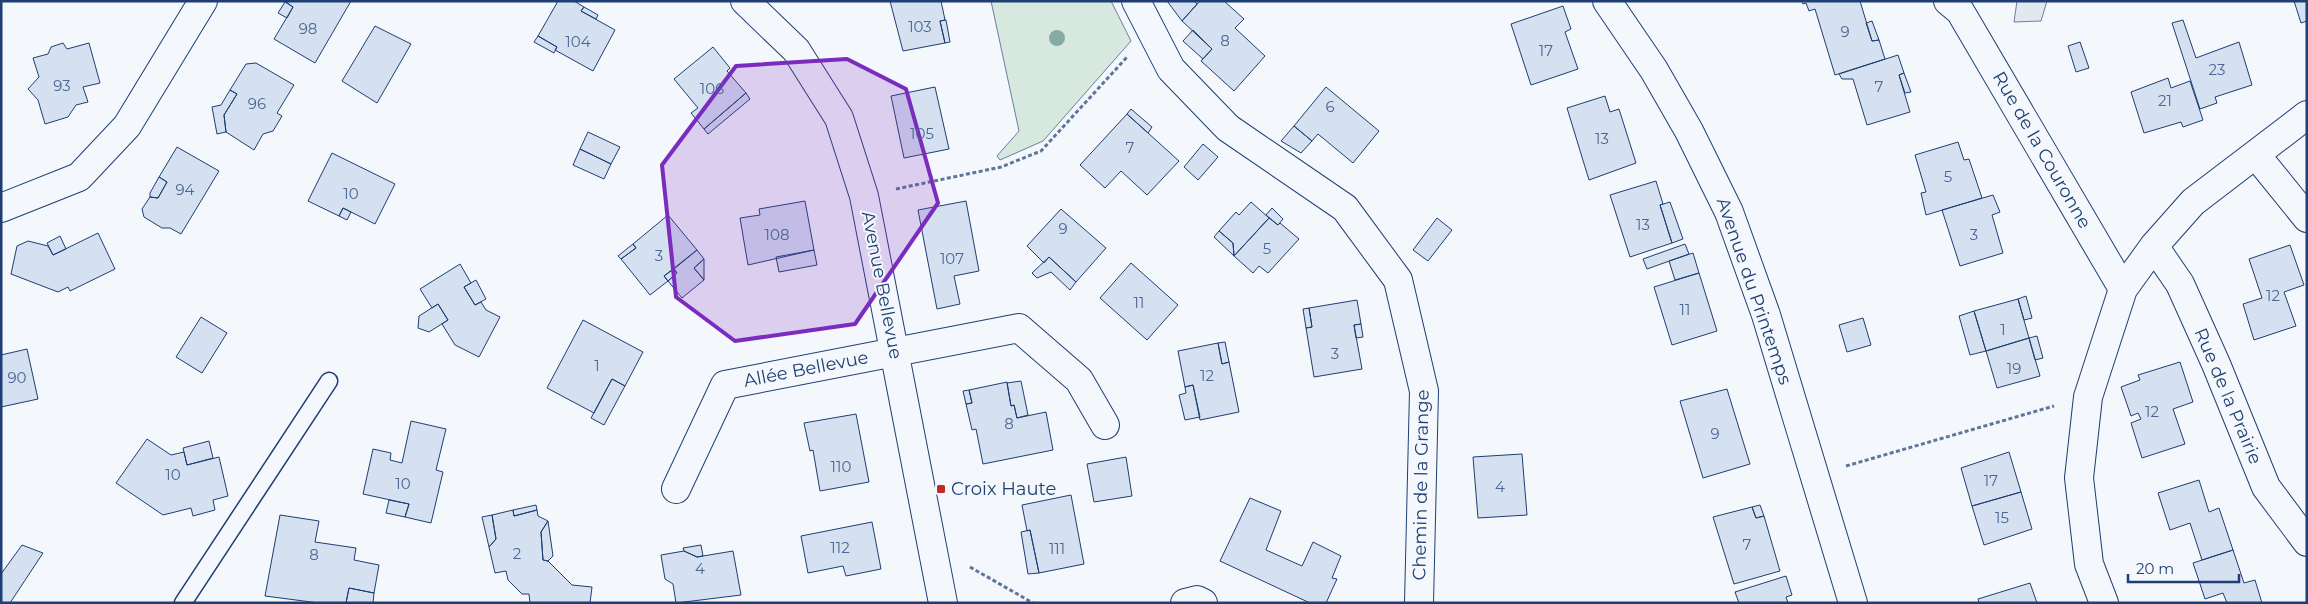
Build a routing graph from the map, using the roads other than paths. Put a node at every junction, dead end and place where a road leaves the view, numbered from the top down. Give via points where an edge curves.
1 (203, 1) edge
2 (745, 1) edge
3 (1136, 1) edge
4 (1607, 1) edge
5 (1958, 4) edge
6 (2307, 115) edge
7 (2256, 155) junction
8 (1, 208) edge
9 (2307, 218) edge
10 (2154, 246) junction
11 (2123, 289) junction
12 (895, 352) junction
13 (328, 381) dead end
14 (1105, 425) dead end
15 (676, 490) dead end
16 (2307, 542) edge
17 (184, 603) edge
18 (943, 603) edge
19 (1185, 603) edge
20 (1204, 603) edge
21 (1419, 603) edge
22 (1853, 603) edge
23 (2104, 603) edge

1 - 8 street via 127,126 79,177
2 - 12 street, Avenue Bellevue via 796,50 839,118 864,196
3 - 21 street, Chemin de la Grange via 1171,69 1228,128 1346,208 1398,280 1424,392
4 - 22 street, Avenue du Printemps via 1690,131 1729,212 1766,315
5 - 11 street, Rue de la Couronne
6 - 7 street
7 - 9 street
7 - 10 street via 2193,202
10 - 11 street
10 - 16 street, Rue de la Prairie via 2180,284 2266,488
11 - 23 street via 2088,397 2079,478 2089,564
12 - 14 street, Allée Bellevue via 1019,328 1079,380
12 - 15 street, Allée Bellevue via 726,385
12 - 18 street, Avenue Bellevue
13 - 17 lane
19 - 20 street via 1197,600

